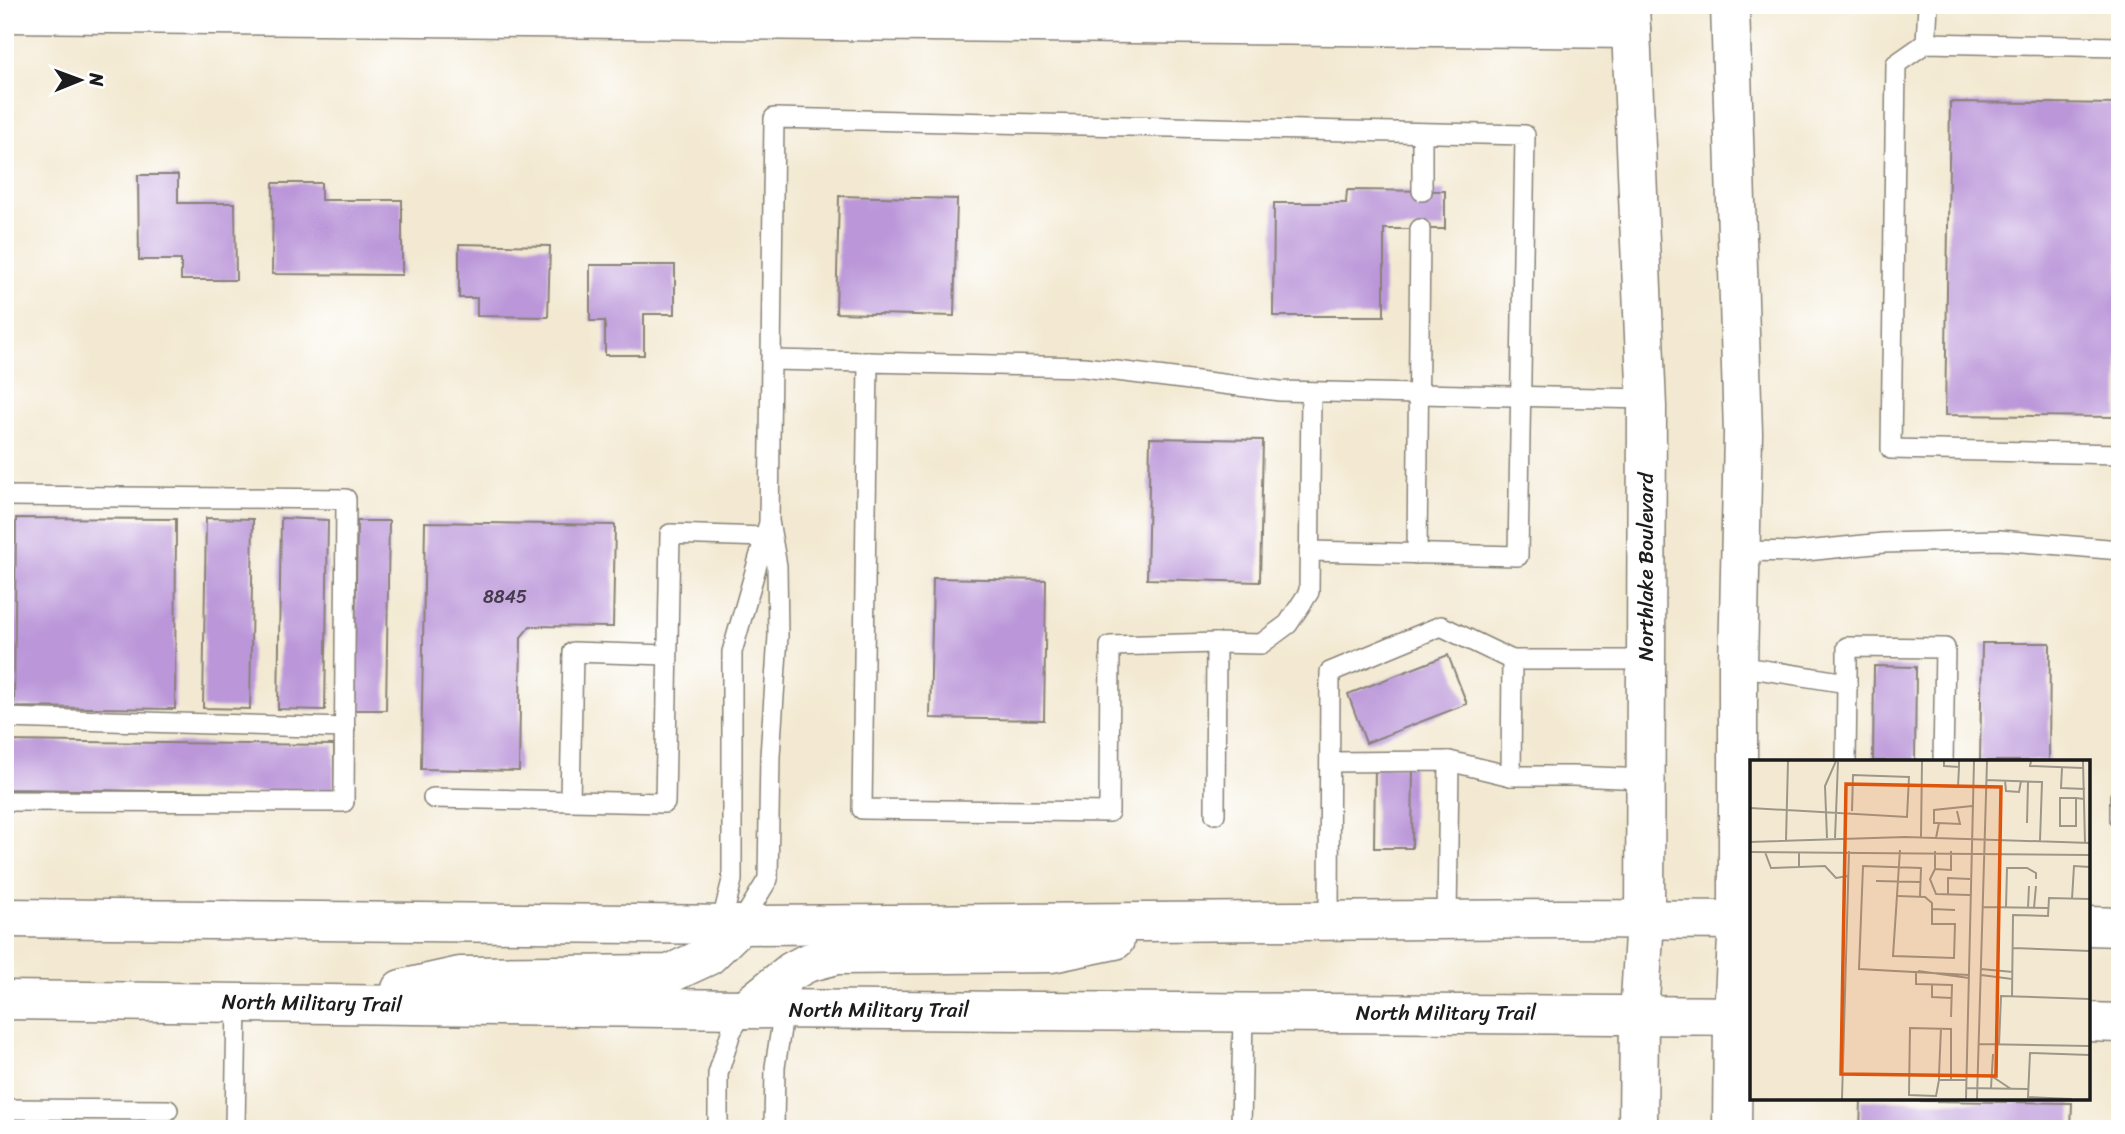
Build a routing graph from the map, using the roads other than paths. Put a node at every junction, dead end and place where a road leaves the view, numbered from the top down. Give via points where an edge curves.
1 (1730, 5) edge
2 (1927, 5) edge
3 (5, 13) edge
4 (1449, 16) edge
5 (1630, 17) edge
6 (1926, 43) junction
7 (2120, 47) edge
8 (1422, 133) junction
9 (1422, 191) dead end
10 (1420, 229) dead end
11 (771, 360) junction
12 (868, 362) junction
13 (1311, 392) junction
14 (1419, 394) junction
15 (1521, 396) junction
16 (1647, 399) junction
17 (2120, 454) edge
18 (5, 496) edge
19 (767, 529) junction
20 (2120, 550) edge
21 (1310, 551) junction
22 (1742, 551) junction
23 (1416, 554) junction
24 (1216, 643) junction
25 (667, 655) junction
26 (1512, 660) junction
27 (1646, 660) junction
28 (1738, 666) junction
29 (1847, 683) junction
30 (5, 718) edge
31 (345, 727) junction
32 (1846, 760) edge
33 (1943, 760) edge
34 (1449, 761) junction
35 (1331, 762) junction
36 (1511, 776) junction
37 (1645, 779) junction
38 (2120, 797) edge
39 (433, 798) dead end
40 (570, 801) junction
41 (5, 802) edge
42 (1215, 814) dead end
43 (2120, 819) edge
44 (5, 919) edge
45 (1644, 919) junction
46 (1447, 920) junction
47 (1745, 920) edge
48 (1329, 922) junction
49 (1200, 923) junction
50 (730, 925) junction
51 (2090, 926) edge
52 (2120, 927) edge
53 (5, 1000) edge
54 (237, 1002) junction
55 (319, 1004) junction
56 (745, 1009) junction
57 (784, 1009) junction
58 (1242, 1012) junction
59 (1639, 1016) junction
60 (1743, 1016) edge
61 (2090, 1022) edge
62 (2120, 1023) edge
63 (5, 1109) edge
64 (168, 1110) dead end
65 (235, 1129) edge
66 (718, 1129) edge
67 (774, 1129) edge
68 (1241, 1129) edge
69 (1638, 1129) edge
70 (1732, 1129) edge

1 - 22 main road via 1743,433
2 - 6 lane
3 - 4 main road
4 - 5 main road
5 - 16 main road, Northlake Boulevard
6 - 7 lane
6 - 17 lane via 1896,64 1891,449
8 - 9 lane
8 - 11 lane via 774,118
8 - 15 lane via 1525,135
10 - 14 lane
11 - 12 lane
11 - 19 lane
12 - 13 lane via 1084,367
12 - 24 lane via 862,809 1109,812 1110,646
13 - 14 lane
13 - 21 lane
14 - 15 lane
14 - 23 lane
15 - 16 lane
15 - 23 lane via 1518,556
16 - 27 main road, Northlake Boulevard
18 - 31 lane via 346,499
19 - 25 lane via 670,534
19 - 50 lane via 732,653
19 - 50 lane via 777,566 778,636 768,879
20 - 22 lane via 1999,540
21 - 23 lane
21 - 24 lane via 1308,592 1288,624 1261,644
22 - 28 main road
24 - 42 lane
25 - 40 lane via 665,803
25 - 40 lane via 573,652
26 - 27 lane
26 - 35 lane via 1441,626 1330,672
26 - 36 lane
27 - 37 main road, Northlake Boulevard
28 - 29 lane
28 - 47 main road
29 - 32 lane
29 - 33 lane via 1847,647 1945,648
30 - 31 lane
31 - 41 lane via 344,802
34 - 35 lane
34 - 36 lane
34 - 46 lane
35 - 48 lane
36 - 37 lane
37 - 45 main road, Northlake Boulevard
38 - 43 lane
39 - 40 lane
44 - 50 main road
45 - 46 main road
45 - 47 main road
45 - 59 main road, Northlake Boulevard
46 - 48 main road
47 - 60 main road
48 - 49 main road
49 - 50 main road
49 - 56 main road via 1052,953 837,955 792,971
50 - 55 main road via 708,956 669,974 460,976
51 - 52 main road
53 - 54 main road, North Military Trail
54 - 55 main road, North Military Trail
54 - 65 lane
55 - 56 main road, North Military Trail
56 - 57 main road, North Military Trail
56 - 66 lane via 731,1031 718,1074
57 - 58 main road, North Military Trail
57 - 67 lane via 775,1067
58 - 59 main road, North Military Trail
58 - 68 lane
59 - 60 main road, North Military Trail
59 - 69 main road, Northlake Boulevard
60 - 70 main road
61 - 62 main road
63 - 64 lane

